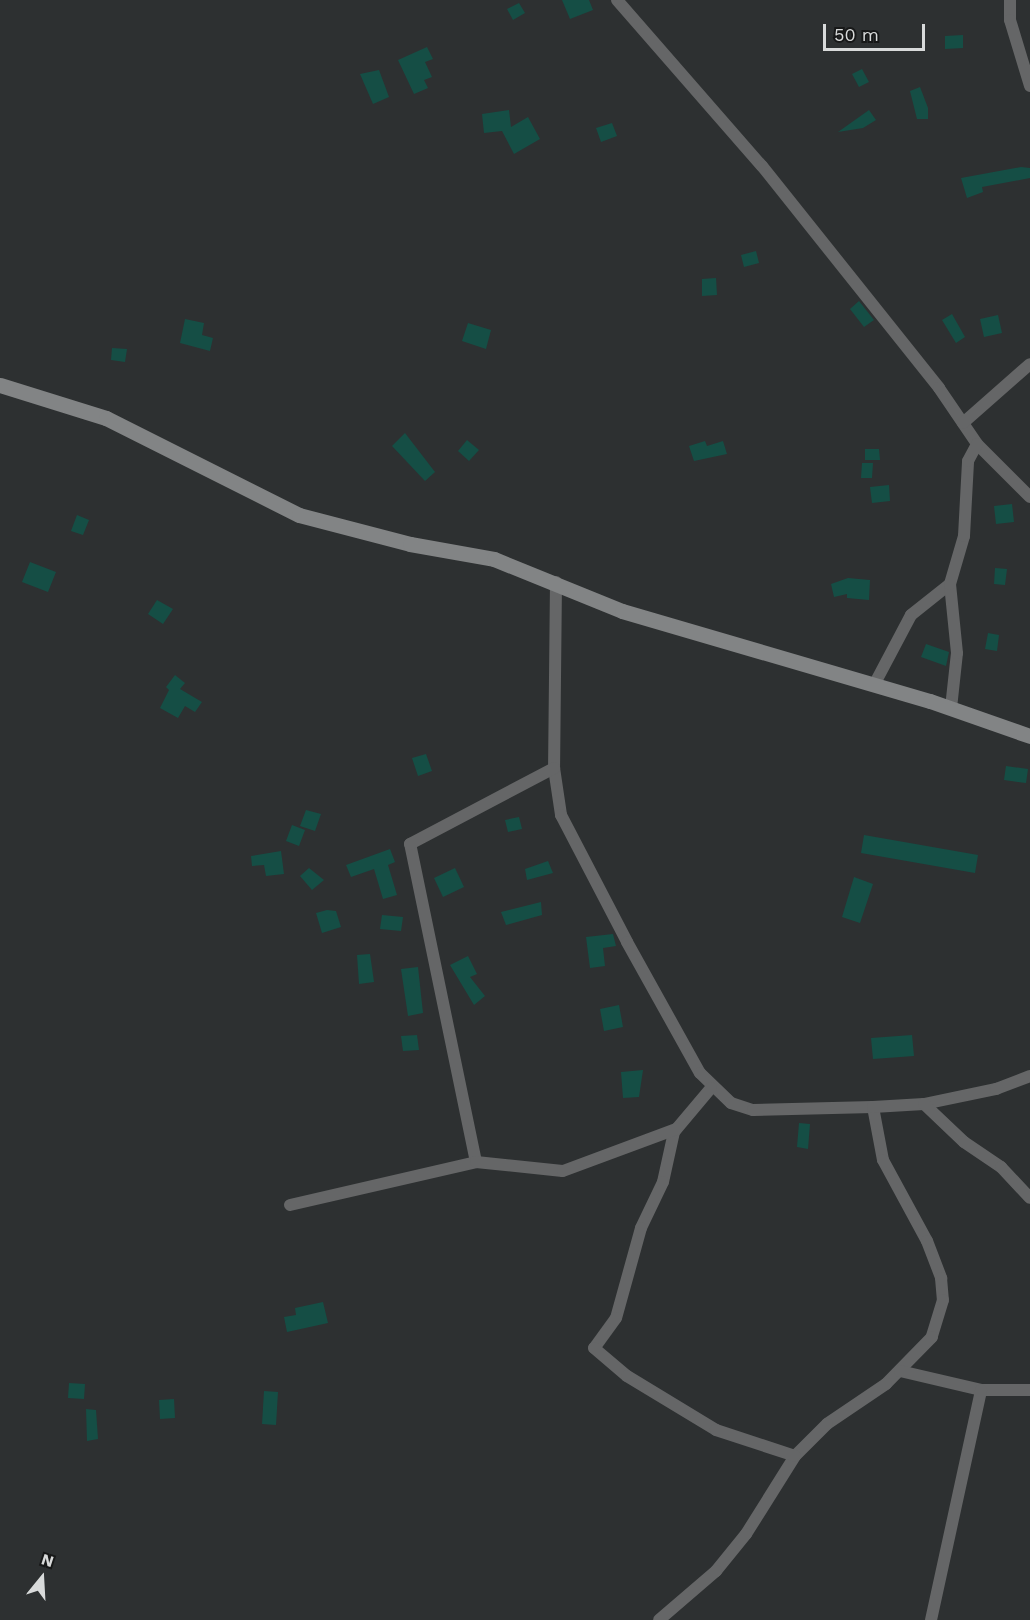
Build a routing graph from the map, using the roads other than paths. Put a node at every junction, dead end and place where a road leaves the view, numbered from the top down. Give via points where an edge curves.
1 (617, 0) edge
2 (1010, 0) edge
3 (1030, 86) edge
4 (1030, 364) edge
5 (0, 385) edge
6 (963, 423) junction
7 (977, 444) junction
8 (1030, 497) edge
9 (556, 582) junction
10 (950, 584) junction
11 (874, 685) junction
12 (951, 708) junction
13 (1030, 736) edge
14 (554, 768) junction
15 (1030, 1076) edge
16 (711, 1088) junction
17 (924, 1104) junction
18 (873, 1107) junction
19 (676, 1129) junction
20 (476, 1162) junction
21 (1030, 1198) edge
22 (290, 1205) dead end
23 (900, 1371) junction
24 (1030, 1389) edge
25 (981, 1390) junction
26 (795, 1456) junction
27 (659, 1620) edge
28 (931, 1620) edge

1 - 6 street via 762,166
2 - 3 street via 1010,20
4 - 6 street
5 - 9 street via 106,418 299,515 410,544 494,559
6 - 7 street
7 - 8 street
7 - 10 street via 968,462 964,536
9 - 11 street via 622,610
9 - 14 street
10 - 11 street via 911,615
10 - 12 street via 957,653
11 - 12 street
12 - 13 street
14 - 16 street via 561,815
14 - 20 street via 410,844
15 - 17 street via 996,1089
16 - 18 street via 731,1103 753,1110
16 - 19 street
17 - 18 street
17 - 21 street via 964,1142 1002,1167
18 - 23 street via 883,1160 927,1241 941,1278 944,1300 932,1337
19 - 20 street via 563,1171
19 - 26 street via 663,1182 641,1228 616,1318 594,1348 627,1376 717,1430
20 - 22 street
23 - 25 street
23 - 26 street via 827,1424
24 - 25 street
25 - 28 street
26 - 27 street via 746,1534 716,1571

